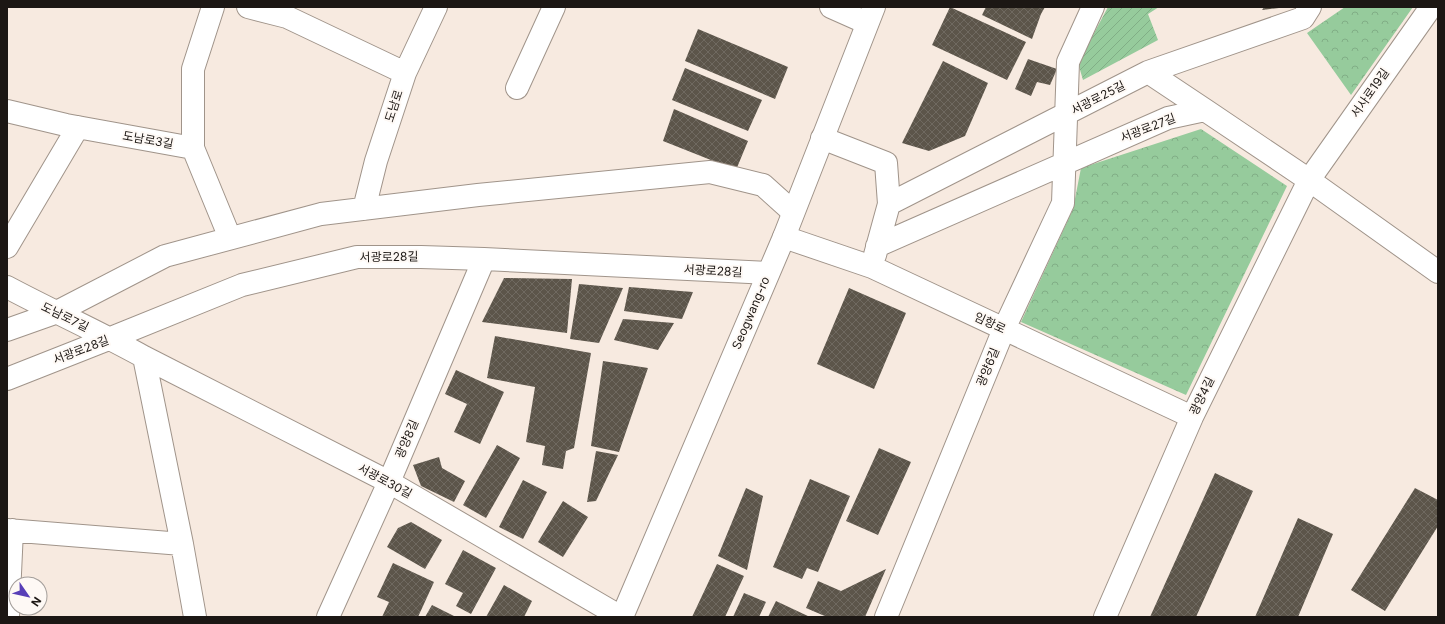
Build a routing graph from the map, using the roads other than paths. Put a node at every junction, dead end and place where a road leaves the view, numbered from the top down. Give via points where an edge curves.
1 (213, 7) edge
2 (248, 7) edge
3 (436, 7) edge
4 (554, 7) edge
5 (831, 7) edge
6 (1093, 7) edge
7 (1310, 7) edge
8 (1431, 7) edge
9 (289, 12) edge
10 (871, 15) edge
11 (405, 72) junction
12 (1148, 72) junction
13 (517, 88) dead end
14 (1205, 110) junction
15 (7, 111) edge
16 (1066, 114) junction
17 (78, 128) junction
18 (822, 138) junction
19 (193, 148) junction
20 (1064, 163) junction
21 (1309, 180) junction
22 (890, 204) junction
23 (364, 209) junction
24 (793, 212) junction
25 (784, 237) junction
26 (230, 238) junction
27 (877, 246) junction
28 (7, 247) edge
29 (484, 259) junction
30 (872, 267) junction
31 (1438, 272) edge
32 (768, 273) junction
33 (7, 287) edge
34 (55, 313) junction
35 (1004, 329) junction
36 (7, 330) edge
37 (111, 338) junction
38 (144, 357) junction
39 (7, 379) edge
40 (1192, 417) junction
41 (389, 482) junction
42 (10, 530) edge
43 (182, 544) junction
44 (8, 617) edge
45 (195, 617) edge
46 (328, 617) edge
47 (622, 617) edge
48 (886, 617) edge
49 (1105, 617) edge

1 - 19 street via 193,69
2 - 9 street
3 - 11 street, 도남로
4 - 13 street
5 - 10 street
6 - 16 street, 광양6길 via 1068,62
7 - 12 street, 서광로25길 via 1303,18
8 - 21 street, 서사로19길
9 - 11 street
10 - 18 street, Seogwang-ro
11 - 23 street, 도남로 via 376,161
12 - 14 street
12 - 16 street, 서광로25길
14 - 20 street, 서광로27길 via 1168,118
14 - 21 street
15 - 17 street, 도남로3길
16 - 20 street, 광양6길
16 - 22 street, 서광로25길
17 - 19 street, 도남로3길
17 - 28 street
18 - 22 street via 886,163
18 - 24 street, Seogwang-ro
19 - 26 street
20 - 27 street, 서광로27길
20 - 35 street, 광양6길 via 1063,203
21 - 31 street
21 - 40 street, 광양4길
22 - 27 street
23 - 24 street via 710,172 763,185
23 - 26 street via 321,214
24 - 25 street, Seogwang-ro
25 - 30 street, 임항로
25 - 32 street, Seogwang-ro
26 - 34 street via 165,256
27 - 30 street
29 - 32 street, 서광로28길
29 - 37 street, 서광로28길 via 357,257 242,285
29 - 41 street, 광양8길
30 - 35 street, 임항로
32 - 47 street, Seogwang-ro
33 - 34 street, 도남로7길
34 - 36 street
34 - 37 street, 도남로7길
35 - 40 street, 임항로
35 - 48 street, 광양6길
37 - 38 street, 도남로7길
37 - 39 street, 서광로28길
38 - 41 street, 서광로30길
38 - 43 street
40 - 49 street, 광양4길
41 - 46 street, 광양8길
41 - 47 street, 서광로30길
42 - 43 street
42 - 44 street
43 - 45 street

